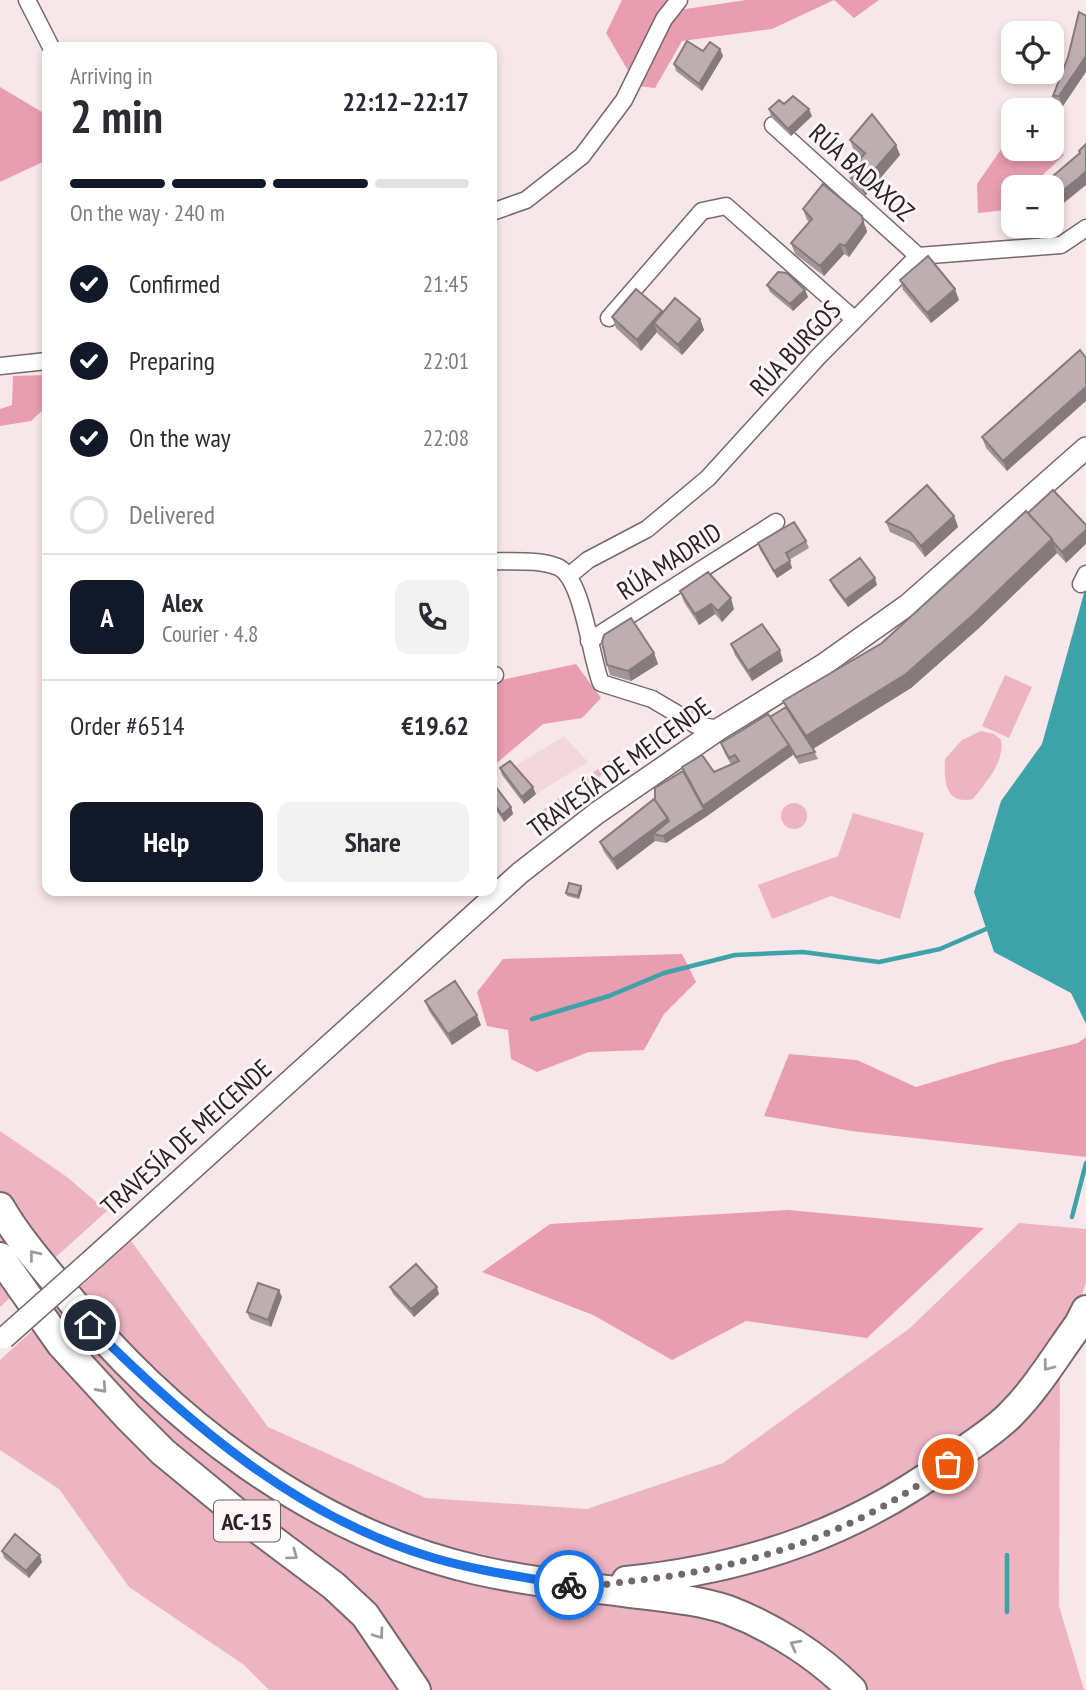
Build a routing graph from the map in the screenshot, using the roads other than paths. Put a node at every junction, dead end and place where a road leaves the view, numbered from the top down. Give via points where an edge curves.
1 (27, 0) edge
2 (679, 0) edge
3 (48, 42) edge
4 (773, 125) edge
5 (497, 210) edge
6 (1086, 228) edge
7 (918, 256) junction
8 (609, 318) edge
9 (855, 320) junction
10 (42, 362) edge
11 (0, 366) edge
12 (1086, 447) edge
13 (776, 522) dead end
14 (497, 561) edge
15 (569, 575) junction
16 (589, 642) junction
17 (676, 712) junction
18 (719, 729) junction
19 (690, 750) junction
20 (497, 894) edge
21 (495, 896) edge
22 (0, 1207) edge
23 (0, 1257) edge
24 (1086, 1310) edge
25 (2, 1340) edge
26 (578, 1586) junction
27 (850, 1688) edge
28 (416, 1690) edge

1 - 3 street
2 - 5 street via 664,19 624,100 582,156 526,200
4 - 7 street, RÚA BADAXOZ
6 - 7 street via 1061,245
7 - 9 street, RÚA BURGOS
8 - 9 street via 702,211 726,206
9 - 15 street, RÚA BURGOS via 708,478 647,529
10 - 11 street
12 - 18 main road, TRAVESÍA DE MEICENDE via 909,604
13 - 16 street, RÚA MADRID
14 - 15 street via 546,564
15 - 16 street
16 - 17 street via 601,683
17 - 18 street via 696,725
17 - 19 street
18 - 19 main road, TRAVESÍA DE MEICENDE
19 - 20 main road, TRAVESÍA DE MEICENDE, bridge via 597,813
21 - 25 main road, TRAVESÍA DE MEICENDE, bridge
26 -> 22 highway, AC-15 via 431,1557 344,1521 279,1485 208,1435 145,1380 90,1325
23 -> 28 highway, AC-15 via 61,1344 128,1417 163,1452 365,1615
24 -> 26 highway via 1011,1414 926,1480 840,1528 764,1557 705,1572
27 -> 26 highway via 808,1652 729,1611 684,1599

